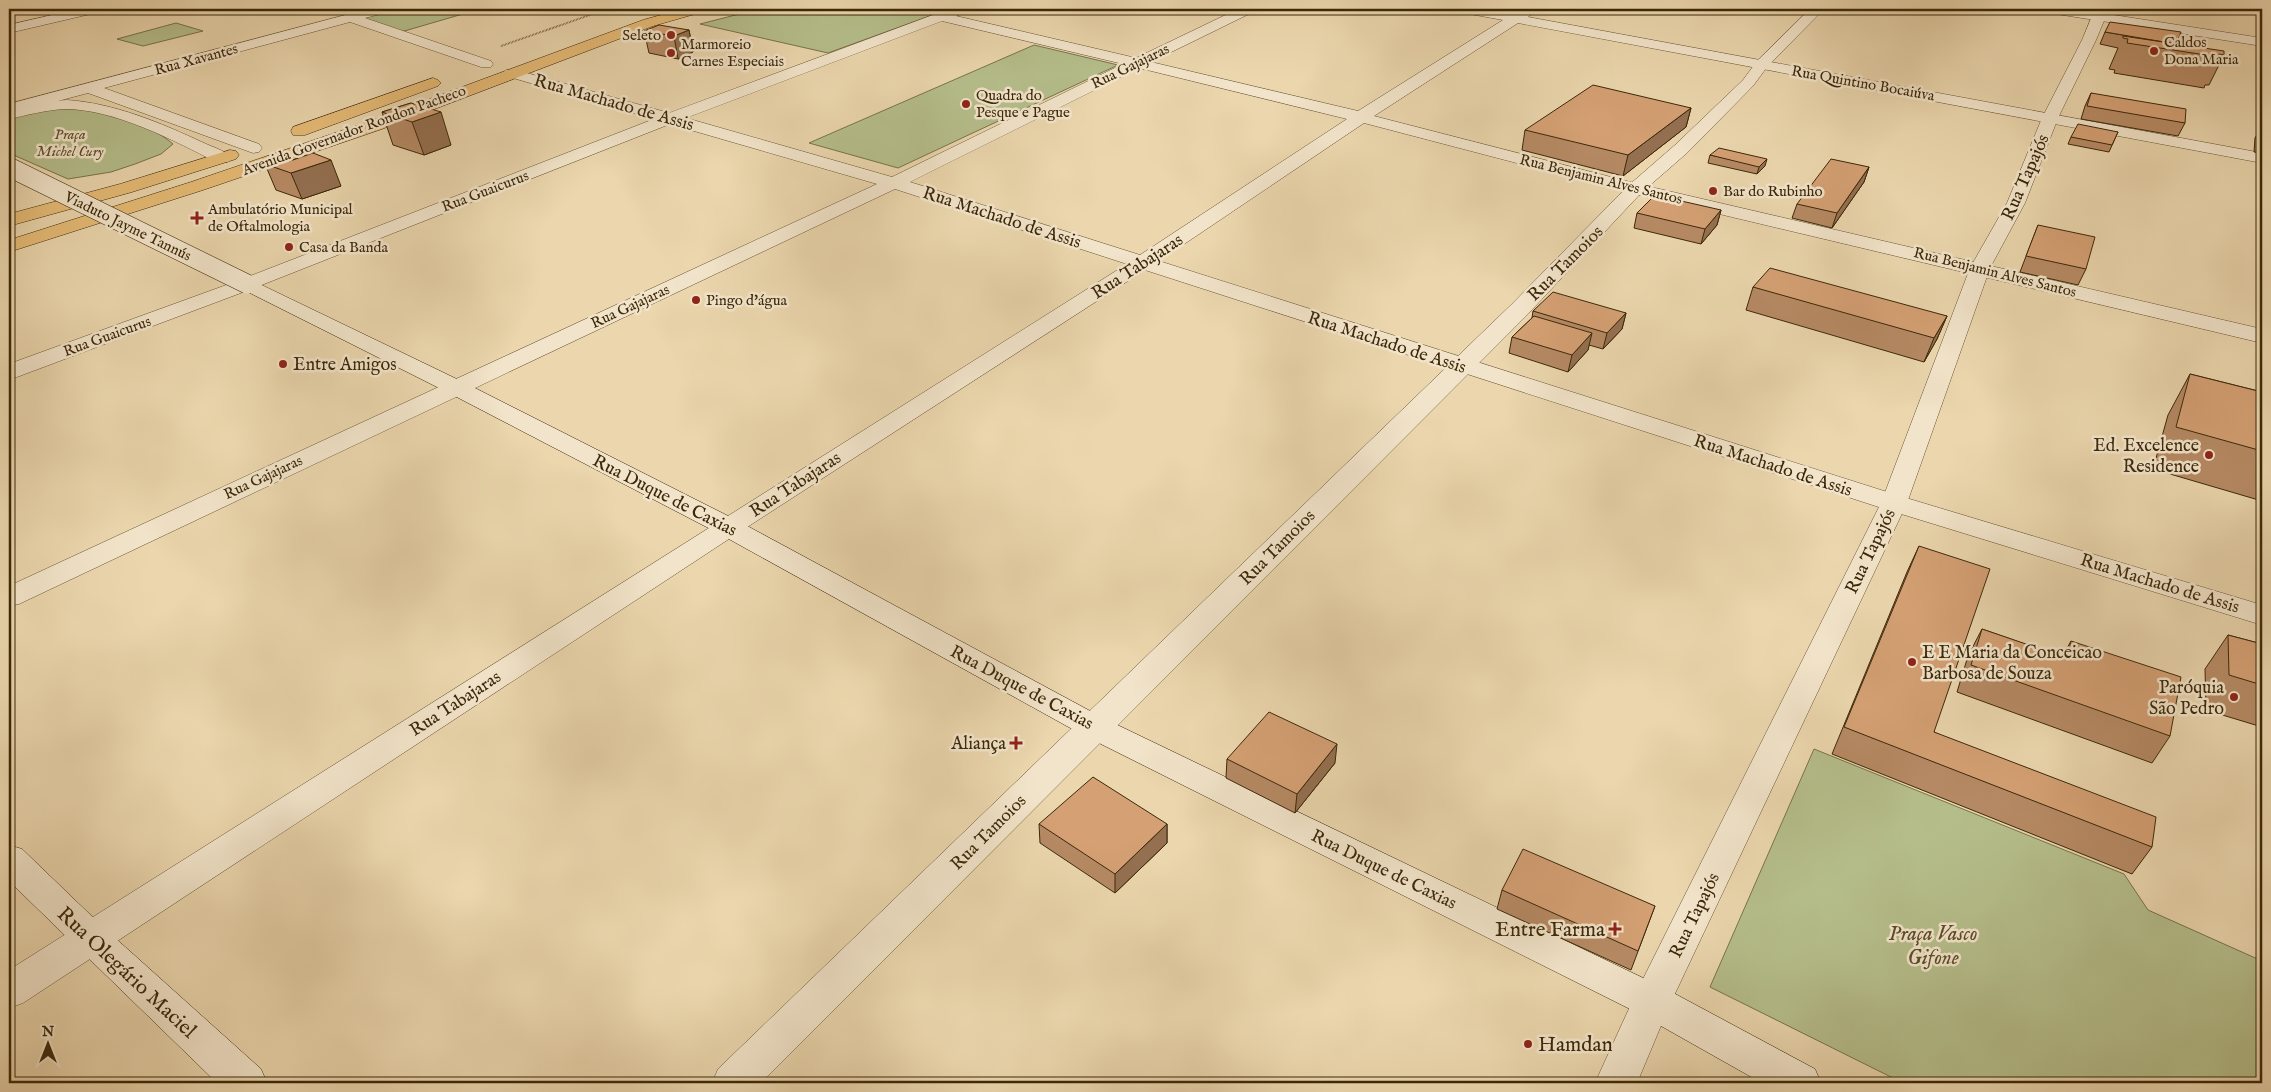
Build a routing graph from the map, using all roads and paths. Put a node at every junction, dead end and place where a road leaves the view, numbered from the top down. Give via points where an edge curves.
1 (94, 9) edge
2 (383, 9) edge
3 (697, 9) edge
4 (962, 9) edge
5 (1248, 9) edge
6 (1464, 9) edge
7 (1817, 9) edge
8 (2050, 9) edge
9 (328, 11) dead end
10 (2100, 12) edge
11 (1524, 14) edge
12 (940, 16) junction
13 (351, 18) junction
14 (9, 29) edge
15 (2262, 42) edge
16 (486, 64) junction
17 (1135, 64) junction
18 (1762, 64) junction
19 (507, 66) junction
20 (89, 88) junction
21 (9, 109) edge
22 (9, 114) edge
23 (1361, 117) junction
24 (671, 118) junction
25 (2050, 118) junction
26 (253, 148) junction
27 (222, 158) junction
28 (2262, 158) edge
29 (9, 168) edge
30 (894, 183) junction
31 (1636, 189) junction
32 (9, 220) edge
33 (9, 246) edge
34 (1144, 262) junction
35 (1980, 268) junction
36 (247, 284) junction
37 (2262, 336) edge
38 (1460, 366) junction
39 (9, 372) edge
40 (455, 387) junction
41 (1894, 503) junction
42 (728, 527) junction
43 (9, 597) edge
44 (2262, 615) edge
45 (1094, 727) junction
46 (9, 859) edge
47 (90, 938) junction
48 (9, 991) edge
49 (1652, 1001) junction
50 (246, 1083) edge
51 (733, 1083) edge
52 (1616, 1083) edge
53 (1800, 1083) edge

1 - 14 street
2 - 13 street, Rua Xavantes
3 - 19 main road, Avenida Governador Rondon Pacheco
4 - 12 street, Rua Guaicurus
5 - 17 street, Rua Gajajaras
6 - 11 street, Rua Quintino Bocaiúva
7 - 18 street, Rua Tamoios
8 - 10 street
9 - 13 street
10 - 15 street
10 - 25 street, Rua Tapajós
11 - 18 street, Rua Quintino Bocaiúva
11 - 23 street, Rua Tabajaras
12 - 17 street, Rua Benjamin Alves Santos
12 - 24 street, Rua Guaicurus
13 - 16 street
13 - 20 street, Rua Xavantes
16 - 19 main road, Avenida Governador Rondon Pacheco
16 - 26 main road, Avenida Governador Rondon Pacheco
17 - 23 street, Rua Benjamin Alves Santos
17 - 30 street, Rua Gajajaras
18 - 25 street, Rua Quintino Bocaiúva
18 - 31 street, Rua Tamoios via 1748,83 1702,129
19 - 24 street, Rua Machado de Assis
19 - 33 main road, Avenida Governador Rondon Pacheco via 376,125
20 - 21 street, Rua Xavantes
20 - 26 street
22 - 27 street via 72,105 141,121
23 - 31 street, Rua Benjamin Alves Santos
23 - 34 street, Rua Tabajaras
24 - 30 street, Rua Machado de Assis
24 - 36 street, Rua Guaicurus
25 - 28 street, Rua Quintino Bocaiúva
25 - 35 street, Rua Tapajós via 2016,203
26 - 27 main road, Avenida Governador Rondon Pacheco
27 - 32 main road, Avenida Governador Rondon Pacheco
29 - 36 street, Viaduto Jayme Tannús, bridge
30 - 34 street, Rua Machado de Assis
30 - 40 street, Rua Gajajaras
31 - 35 street, Rua Benjamin Alves Santos
31 - 38 street, Rua Tamoios
34 - 38 street, Rua Machado de Assis
34 - 42 street, Rua Tabajaras
35 - 37 street, Rua Benjamin Alves Santos
35 - 41 street, Rua Tapajós
36 - 39 street, Rua Guaicurus
36 - 40 street, Rua Duque de Caxias
38 - 41 street, Rua Machado de Assis
38 - 45 street, Rua Tamoios
40 - 42 street, Rua Duque de Caxias
40 - 43 street, Rua Gajajaras
41 - 44 street, Rua Machado de Assis
41 - 49 street, Rua Tapajós
42 - 45 street, Rua Duque de Caxias
42 - 47 street, Rua Tabajaras
45 - 49 street, Rua Duque de Caxias
45 - 51 street, Rua Tamoios
46 - 47 street, Rua Olegário Maciel
47 - 48 street, Rua Tabajaras
47 - 50 street, Rua Olegário Maciel
49 - 52 street, Rua Tapajós
49 - 53 street, Rua Duque de Caxias

